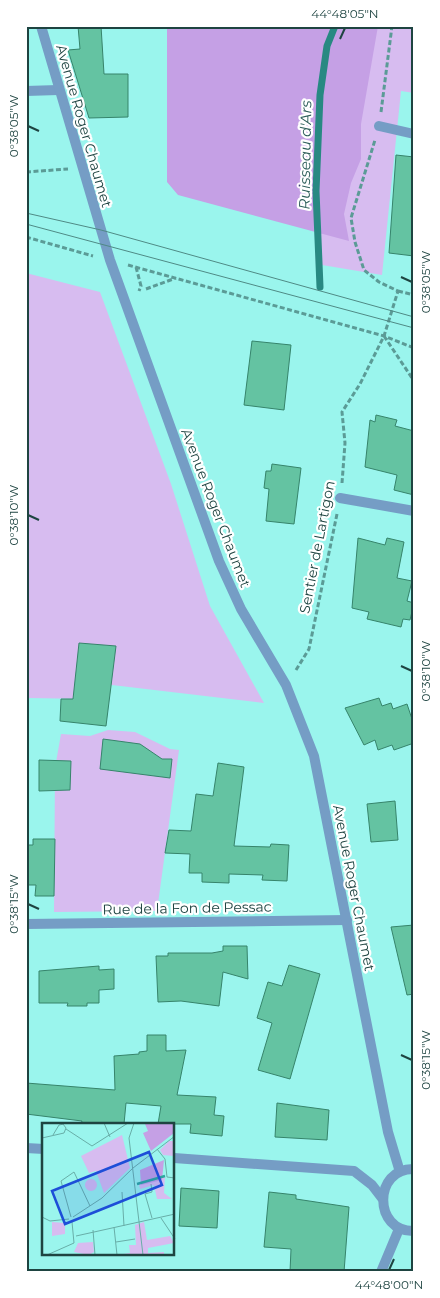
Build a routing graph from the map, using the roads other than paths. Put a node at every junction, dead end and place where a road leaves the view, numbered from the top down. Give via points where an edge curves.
1 (41, 26) edge
2 (58, 90) junction
3 (26, 91) edge
4 (379, 126) road end
5 (414, 134) edge
6 (340, 498) road end
7 (414, 511) edge
8 (347, 920) junction
9 (26, 924) edge
10 (26, 1148) edge
11 (42, 1149) edge
12 (175, 1158) edge
13 (414, 1169) edge
14 (400, 1172) junction
15 (382, 1198) junction
16 (400, 1229) junction
17 (414, 1231) edge
18 (381, 1272) edge

1 - 2 street, Avenue Roger Chaumet
2 - 3 street
2 - 8 street, Avenue Roger Chaumet via 110,260 219,561 242,609 286,685 314,756
4 - 5 street
6 - 7 street
8 - 9 street, Rue de la Fon de Pessac
8 - 14 street, Avenue Roger Chaumet via 388,1132
10 - 11 street
12 - 15 street via 354,1172 372,1185
13 - 14 street
14 - 15 street via 388,1182
15 - 16 street via 386,1216
16 - 17 street
16 - 18 street

